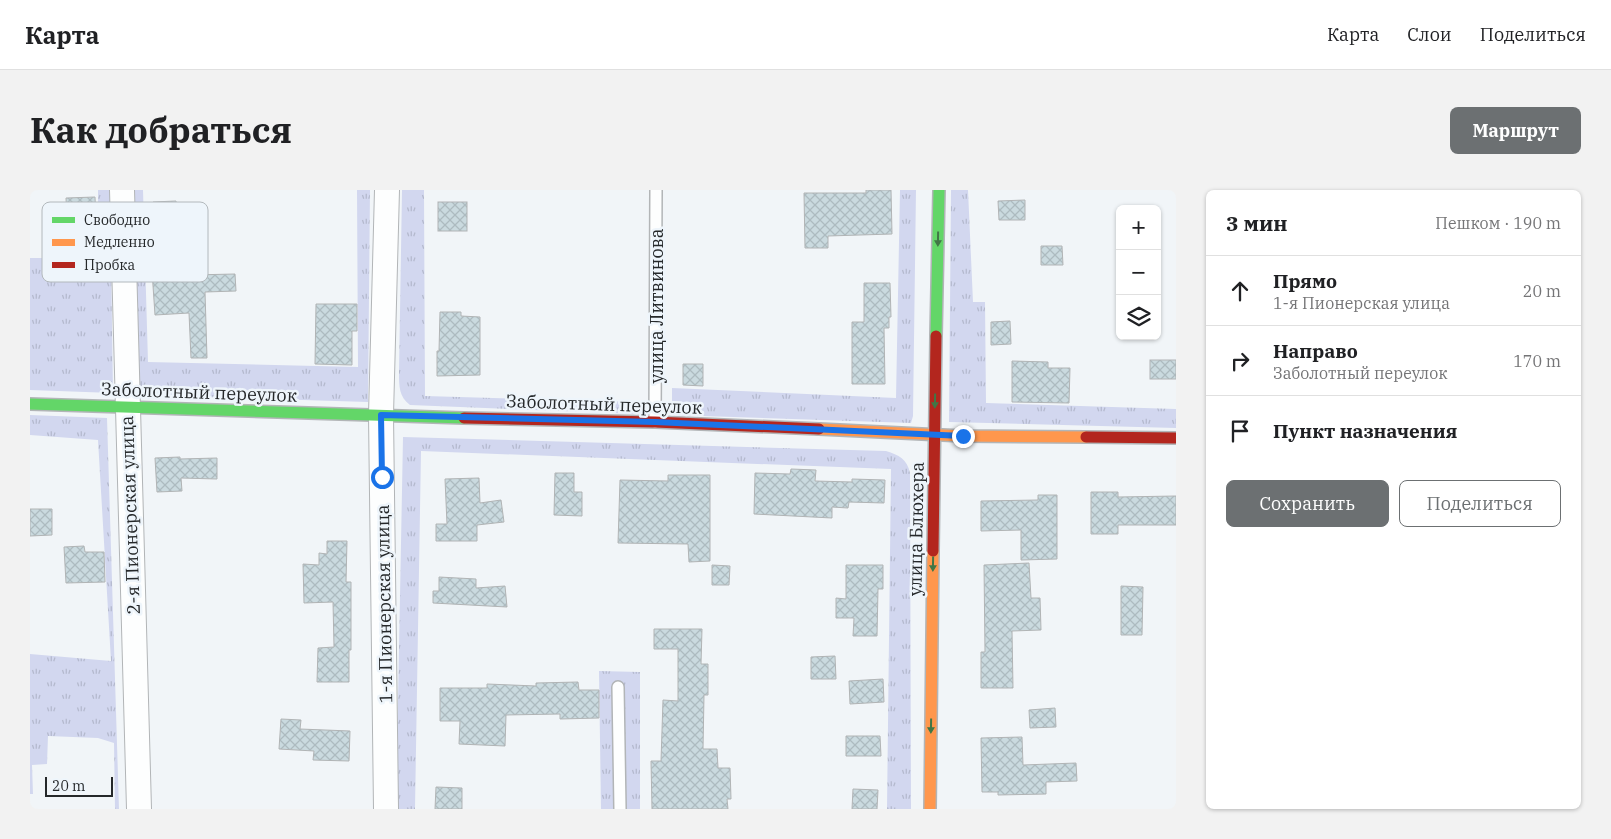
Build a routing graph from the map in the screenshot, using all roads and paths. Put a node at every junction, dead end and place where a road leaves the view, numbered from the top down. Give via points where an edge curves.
1 (387, 190) edge
2 (656, 190) edge
3 (939, 190) edge
4 (124, 282) edge
5 (30, 404) edge
6 (127, 408) junction
7 (381, 415) junction
8 (655, 422) junction
9 (934, 434) junction
10 (1176, 438) edge
11 (618, 687) dead end
12 (139, 809) edge
13 (386, 809) edge
14 (620, 809) edge
15 (930, 809) edge

1 - 7 street, 1-я Пионерская улица
2 - 8 lane, улица Литвинова
3 -> 9 street, улица Блюхера
4 - 6 street, 2-я Пионерская улица
5 - 6 street, Заболотный переулок
6 - 7 street, Заболотный переулок
6 - 12 street, 2-я Пионерская улица
7 - 8 street, Заболотный переулок
7 - 13 street, 1-я Пионерская улица
8 - 9 street, Заболотный переулок
9 - 10 street, Заболотный переулок
9 -> 15 street, улица Блюхера
11 - 14 lane

